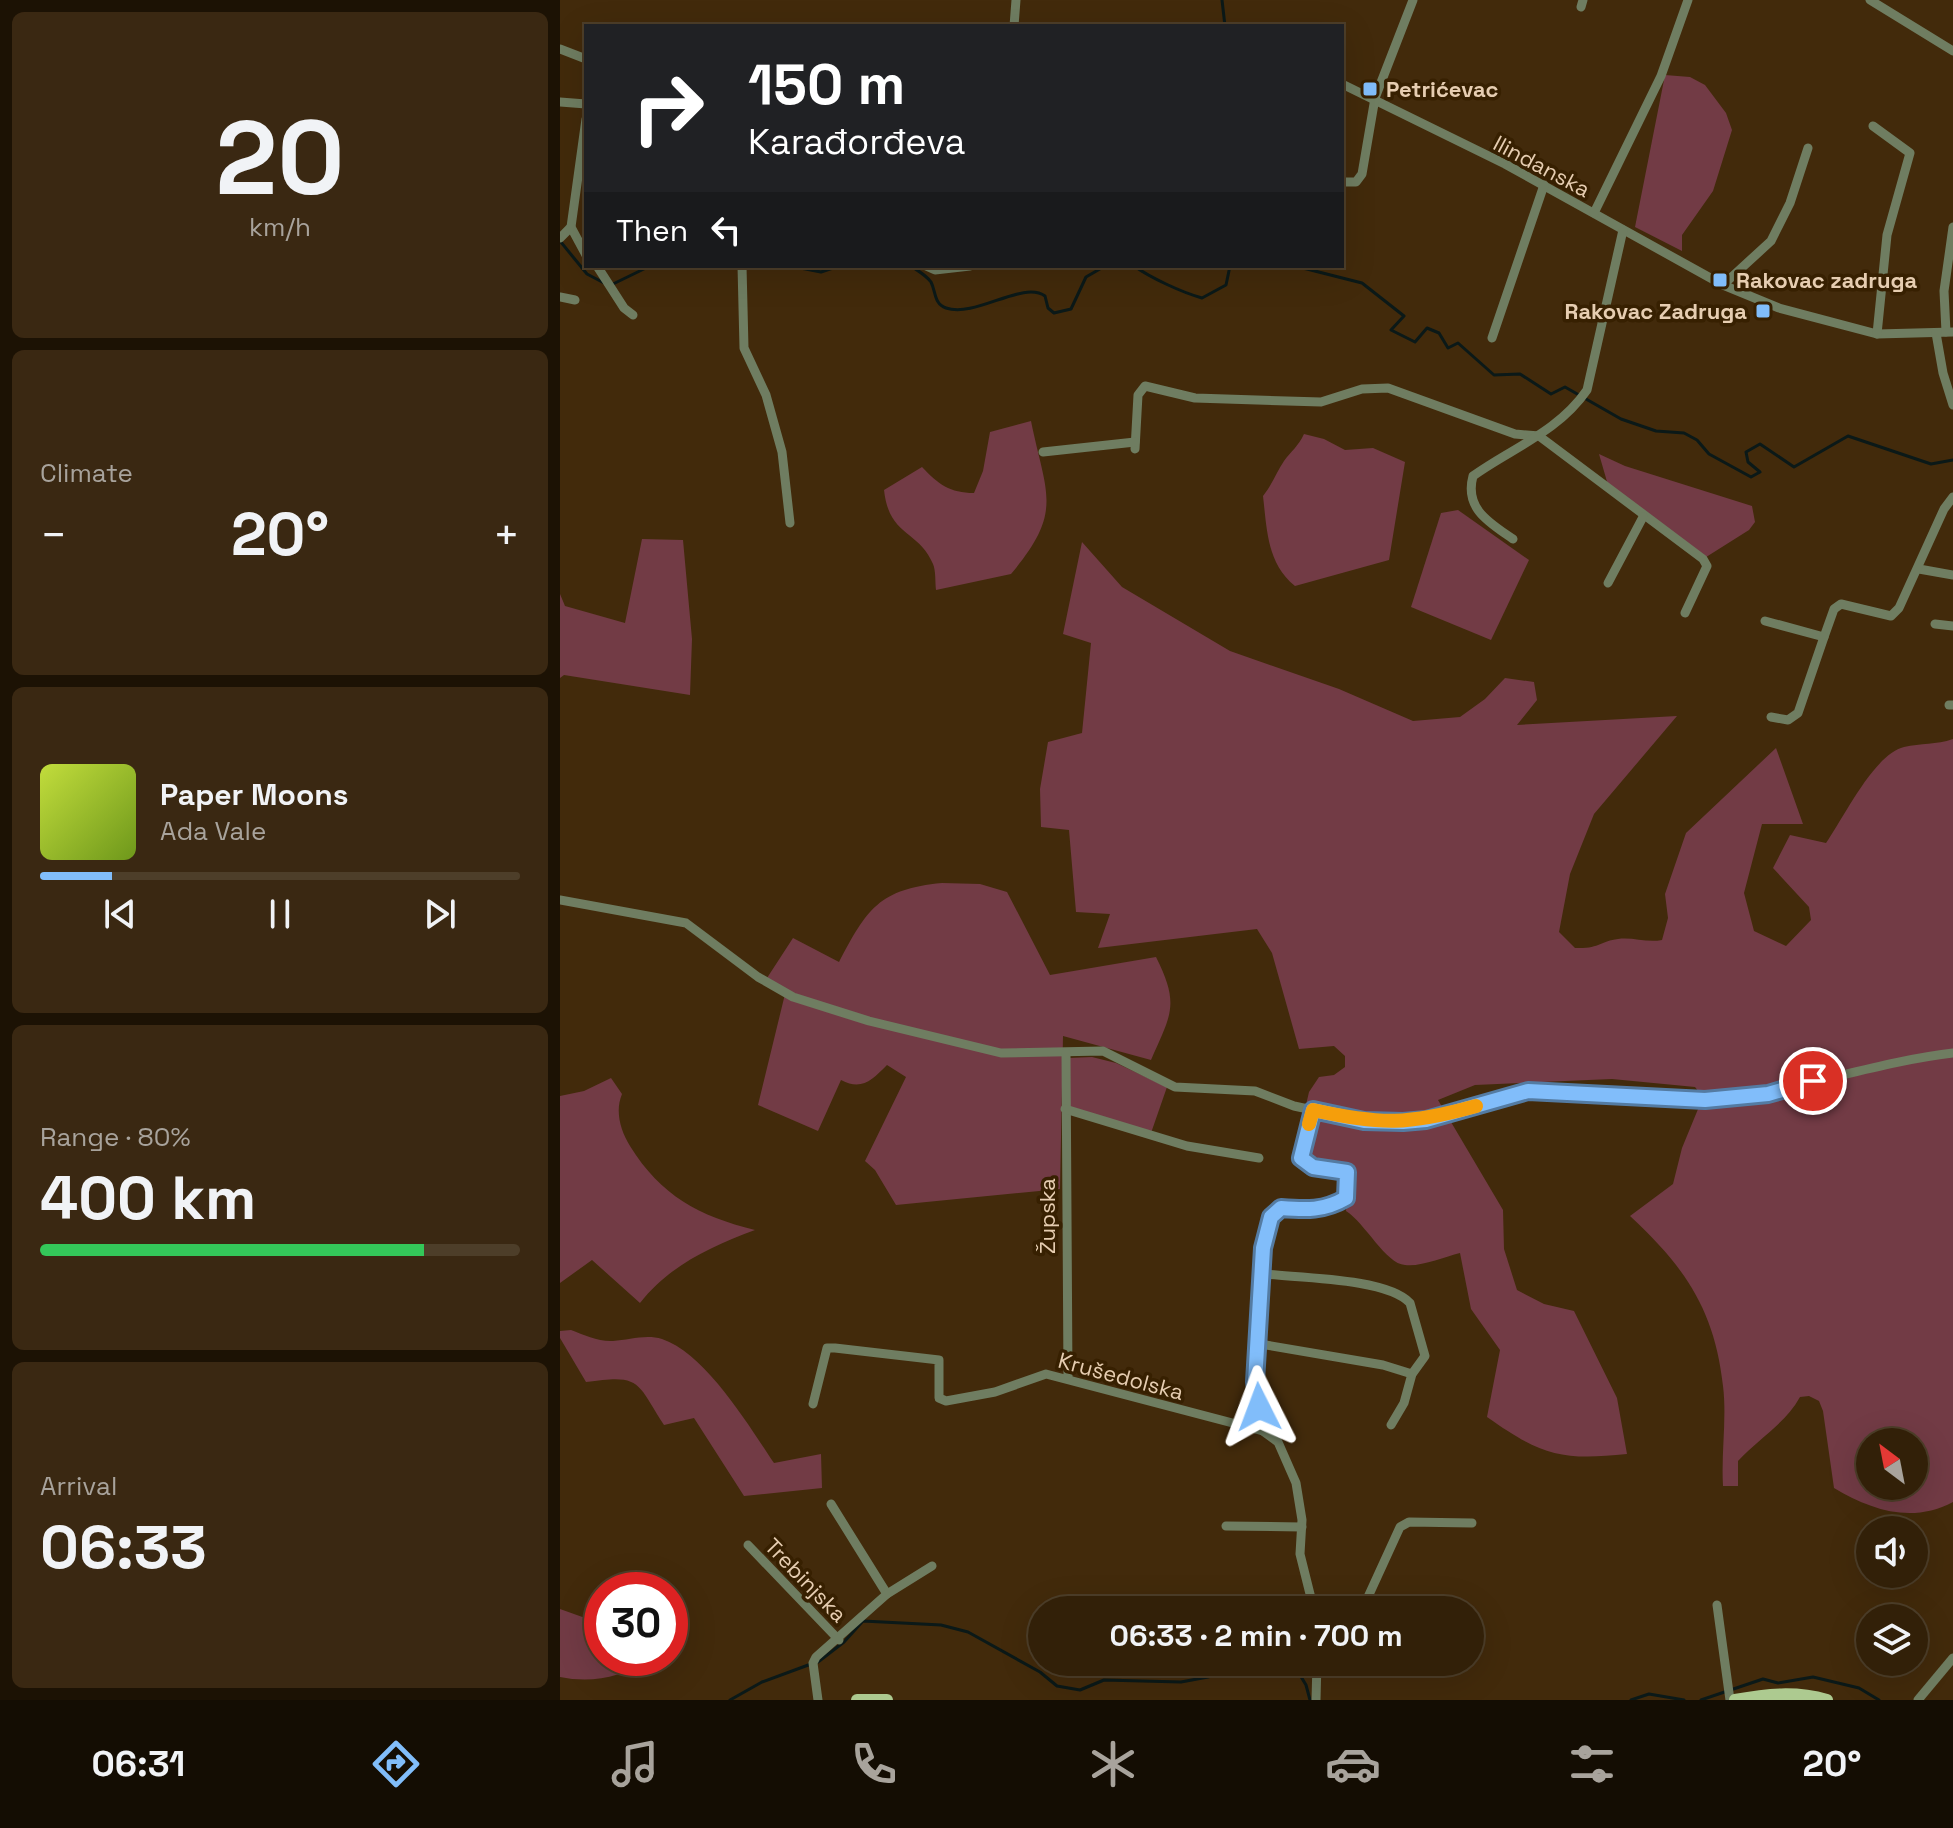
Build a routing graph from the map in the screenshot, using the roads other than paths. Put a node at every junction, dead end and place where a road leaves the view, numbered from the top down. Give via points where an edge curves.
1 (1016, 0) edge
2 (1413, 0) edge
3 (1688, 0) edge
4 (1870, 0) edge
5 (1014, 24) edge
6 (560, 49) edge
7 (1953, 51) edge
8 (584, 58) edge
9 (1344, 85) edge
10 (1375, 98) junction
11 (560, 102) edge
12 (584, 104) edge
13 (1873, 126) dead end
14 (584, 133) edge
15 (1808, 148) dead end
16 (1344, 182) edge
17 (1544, 185) junction
18 (1594, 213) junction
19 (571, 227) junction
20 (1953, 227) edge
21 (1623, 230) junction
22 (561, 237) edge
23 (584, 251) edge
24 (599, 268) edge
25 (742, 268) edge
26 (930, 268) edge
27 (952, 268) edge
28 (1723, 285) junction
29 (560, 297) edge
30 (575, 300) dead end
31 (633, 315) dead end
32 (1945, 332) edge
33 (1877, 334) junction
34 (1492, 338) dead end
35 (1953, 405) edge
36 (1539, 436) junction
37 (1043, 452) dead end
38 (1953, 497) edge
39 (1643, 517) junction
40 (790, 523) dead end
41 (1513, 539) dead end
42 (1919, 569) junction
43 (1953, 575) edge
44 (1608, 583) dead end
45 (1685, 613) dead end
46 (1765, 621) dead end
47 (1935, 624) dead end
48 (1953, 626) edge
49 (1824, 637) junction
50 (1771, 717) dead end
51 (560, 900) edge
52 (1066, 1053) junction
53 (1953, 1053) edge
54 (1065, 1109) junction
55 (1313, 1110) junction
56 (1259, 1158) dead end
57 (1264, 1274) junction
58 (1260, 1344) junction
59 (1412, 1374) junction
60 (1068, 1378) junction
61 (813, 1404) dead end
62 (1391, 1425) dead end
63 (1263, 1431) junction
64 (831, 1504) dead end
65 (1472, 1523) dead end
66 (1226, 1526) dead end
67 (1302, 1527) junction
68 (748, 1545) dead end
69 (932, 1566) dead end
70 (887, 1594) junction
71 (1310, 1596) edge
72 (1368, 1596) edge
73 (1717, 1605) dead end
74 (839, 1640) junction
75 (1953, 1658) edge
76 (1317, 1676) edge
77 (1731, 1695) edge
78 (818, 1700) edge
79 (857, 1700) edge
80 (887, 1700) edge
81 (1316, 1700) edge
82 (1827, 1700) edge
83 (1918, 1700) edge

1 - 5 street
2 - 10 street
3 - 18 street via 1661,76
4 - 7 street
6 - 8 street
9 - 10 street, Ilindanska
10 - 16 street via 1362,174 1356,182
10 - 17 street, Ilindanska
11 - 12 street
13 - 33 street via 1910,153 1887,235
14 - 19 street
15 - 28 street via 1771,241
17 - 18 street, Ilindanska
17 - 34 street
18 - 21 street, Ilindanska
19 - 22 street
19 - 23 street
20 - 32 street via 1944,291
21 - 28 street, Ilindanska
21 - 36 street via 1587,390
24 - 31 street
25 - 40 street via 744,348 766,395 782,452
26 - 27 street
28 - 33 street, Ilindanska via 1779,308
29 - 30 street
32 - 33 street, Ilindanska
32 - 35 street via 1945,385
36 - 37 street via 1515,434 1388,388 1352,391 1321,402 1195,398 1151,385 1138,395 1135,446
36 - 39 street
36 - 41 street via 1473,476 1469,490 1485,520
38 - 42 street
39 - 44 street
39 - 45 street via 1707,566
42 - 43 street
42 - 49 street via 1891,616 1841,604
46 - 49 street
47 - 48 street
49 - 50 street via 1798,713 1788,720
51 - 52 street via 686,923 793,997 869,1021 1001,1053
52 - 54 street, Župska
52 - 55 street via 1103,1051 1175,1087 1255,1091
53 - 55 street via 1836,1074 1768,1094 1719,1099 1528,1091 1426,1120 1383,1123
54 - 56 street via 1187,1146
54 - 60 street, Župska
55 - 57 street via 1301,1158 1313,1167 1347,1172 1346,1198 1316,1210 1274,1212 1263,1248
57 - 58 street
57 - 59 street via 1356,1284 1404,1297 1414,1310 1425,1356
58 - 59 street
58 - 63 street via 1255,1382
59 - 62 street
60 - 61 street, Krušedolska via 1046,1374 995,1392 946,1401 939,1398 939,1360 827,1348
60 - 63 street, Krušedolska
63 - 67 street via 1278,1442 1296,1483
64 - 70 street
65 - 72 street via 1409,1522 1400,1527
66 - 67 street
67 - 71 street via 1300,1554
68 - 74 street, Trebinjska
69 - 70 street, Trebinjska
70 - 74 street, Trebinjska
73 - 77 street
74 - 78 street, Trebinjska via 813,1666
75 - 83 street
76 - 81 street
77 - 82 main road via 1806,1694
79 - 80 main road

